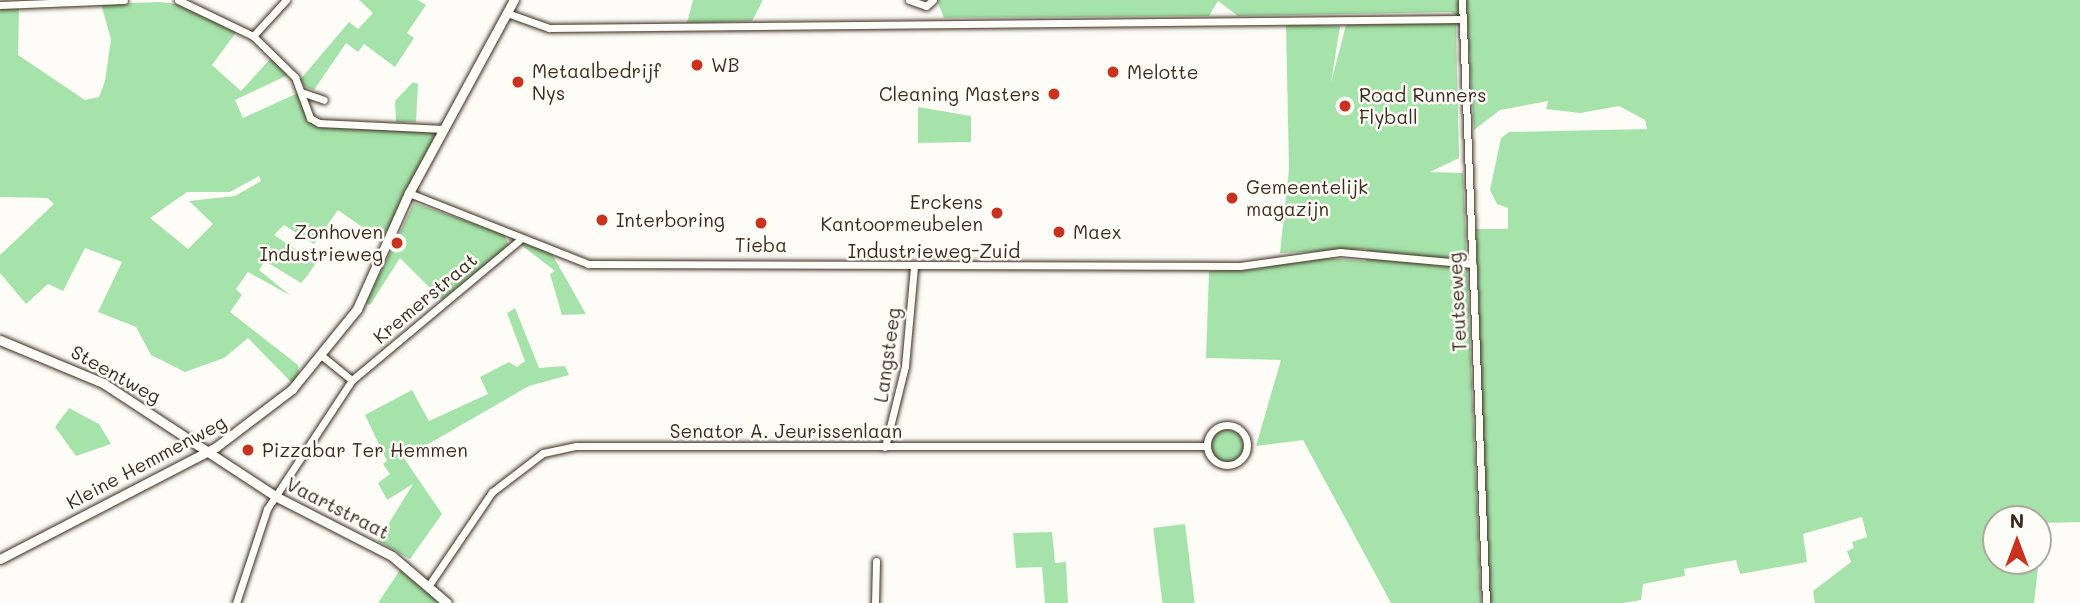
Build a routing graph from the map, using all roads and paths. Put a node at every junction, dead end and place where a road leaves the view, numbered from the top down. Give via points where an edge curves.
1 (124, 0) edge
2 (178, 0) edge
3 (286, 0) edge
4 (514, 0) edge
5 (909, 0) edge
6 (933, 0) edge
7 (1462, 0) edge
8 (63, 2) edge
9 (0, 5) edge
10 (507, 13) junction
11 (1462, 19) junction
12 (253, 36) junction
13 (301, 92) junction
14 (324, 100) dead end
15 (444, 129) junction
16 (409, 194) junction
17 (517, 241) dead end
18 (1472, 264) junction
19 (914, 267) junction
20 (0, 340) edge
21 (322, 356) junction
22 (352, 380) junction
23 (1207, 446) junction
24 (885, 447) junction
25 (209, 451) junction
26 (275, 496) junction
27 (1, 558) edge
28 (876, 561) dead end
29 (429, 585) junction
30 (236, 603) edge
31 (447, 603) edge
32 (875, 603) edge
33 (1486, 603) edge

1 - 8 street
2 - 12 street
3 - 12 street
4 - 10 street, Kleine Hemmenweg
5 - 6 street via 926,6
7 - 11 street, Teutseweg
8 - 9 street
10 - 11 street via 549,28
10 - 15 street, Kleine Hemmenweg
11 - 18 street, Teutseweg
12 - 13 street via 295,77
13 - 14 street
13 - 15 street via 310,118 319,123
15 - 16 street, Kleine Hemmenweg
16 - 19 street, Industrieweg-Zuid via 588,264
16 - 21 street, Kleine Hemmenweg via 357,309
17 - 22 street, Kremerstraat
18 - 19 street, Industrieweg-Zuid via 1340,252 1240,266
18 - 33 street, Teutseweg
19 - 24 street, Langsteeg via 905,366
20 - 25 street, Steentweg via 84,372
21 - 22 street
21 - 25 street, Kleine Hemmenweg via 278,402
22 - 26 street, Kremerstraat
23 - 23 street via 1213,459 1225,465 1243,457 1247,444 1241,432 1229,426 1211,433
23 - 24 street, Senator A. Jeurissenlaan
24 - 29 street, Senator A. Jeurissenlaan via 576,446 543,453 492,492
25 - 26 street, Vaartstraat
25 - 27 street, Kleine Hemmenweg
26 - 29 street, Vaartstraat via 372,544
26 - 30 street, Kremerstraat
28 - 32 street
29 - 31 street, Vaartstraat

